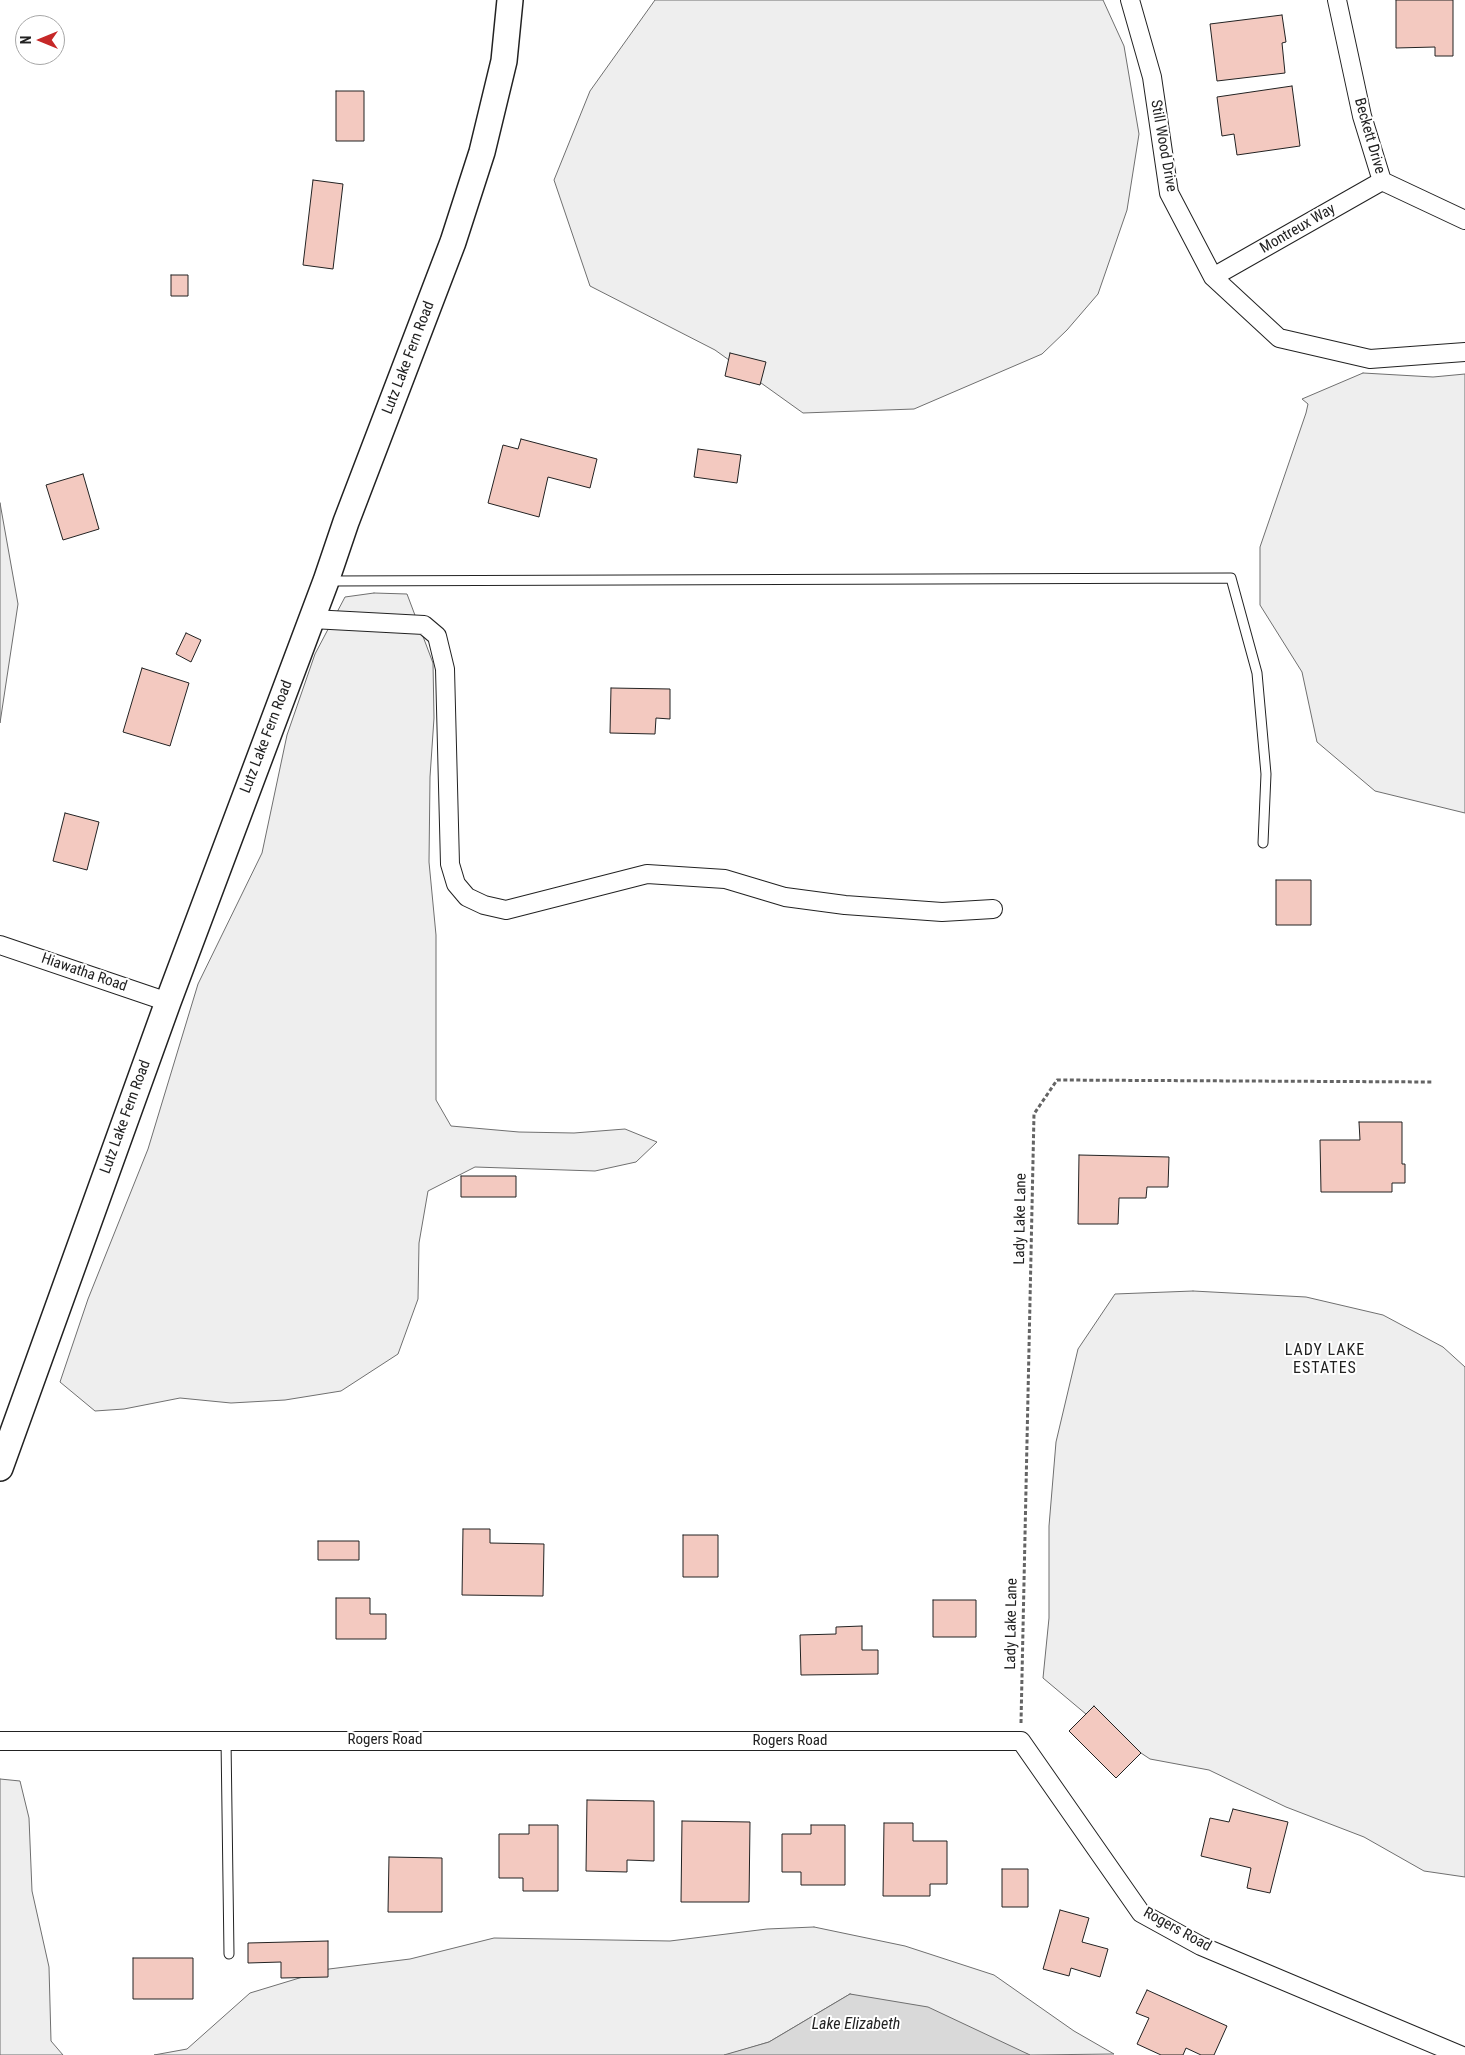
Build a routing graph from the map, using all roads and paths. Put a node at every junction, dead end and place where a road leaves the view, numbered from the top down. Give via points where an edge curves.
1 (510, 0) edge
2 (1130, 0) edge
3 (1337, 0) edge
4 (1382, 181) junction
5 (1465, 220) edge
6 (1213, 277) junction
7 (1465, 352) edge
8 (326, 581) junction
9 (312, 619) junction
10 (1263, 843) dead end
11 (993, 909) dead end
12 (0, 944) edge
13 (168, 1002) junction
14 (1433, 1082) dead end
15 (0, 1468) edge
16 (226, 1740) junction
17 (0, 1741) edge
18 (1020, 1741) junction
19 (229, 1954) dead end
20 (1460, 2055) edge

1 - 8 main road, Lutz Lake Fern Road via 504,61 482,152 420,330
2 - 6 street, Still Wood Drive via 1152,77 1170,193
3 - 4 street, Beckett Drive via 1362,116
4 - 5 street, Beckett Drive
4 - 6 street, Montreux Way
6 - 7 street, Still Wood Drive via 1279,338 1370,359
8 - 9 main road, Lutz Lake Fern Road
8 - 10 lane via 1231,578 1257,674 1266,774
9 - 11 street via 424,625 437,636 445,669 450,864 456,884 467,897 484,905 506,910 647,874 725,879 785,897 845,905 942,912
9 - 13 main road, Lutz Lake Fern Road
12 - 13 street, Hiawatha Road
13 - 15 main road, Lutz Lake Fern Road
14 - 18 path, Lady Lake Lane via 1057,1080 1034,1114
16 - 17 street, Rogers Road
16 - 18 street, Rogers Road
16 - 19 lane
18 - 20 street, Rogers Road via 1141,1913 1201,1946

